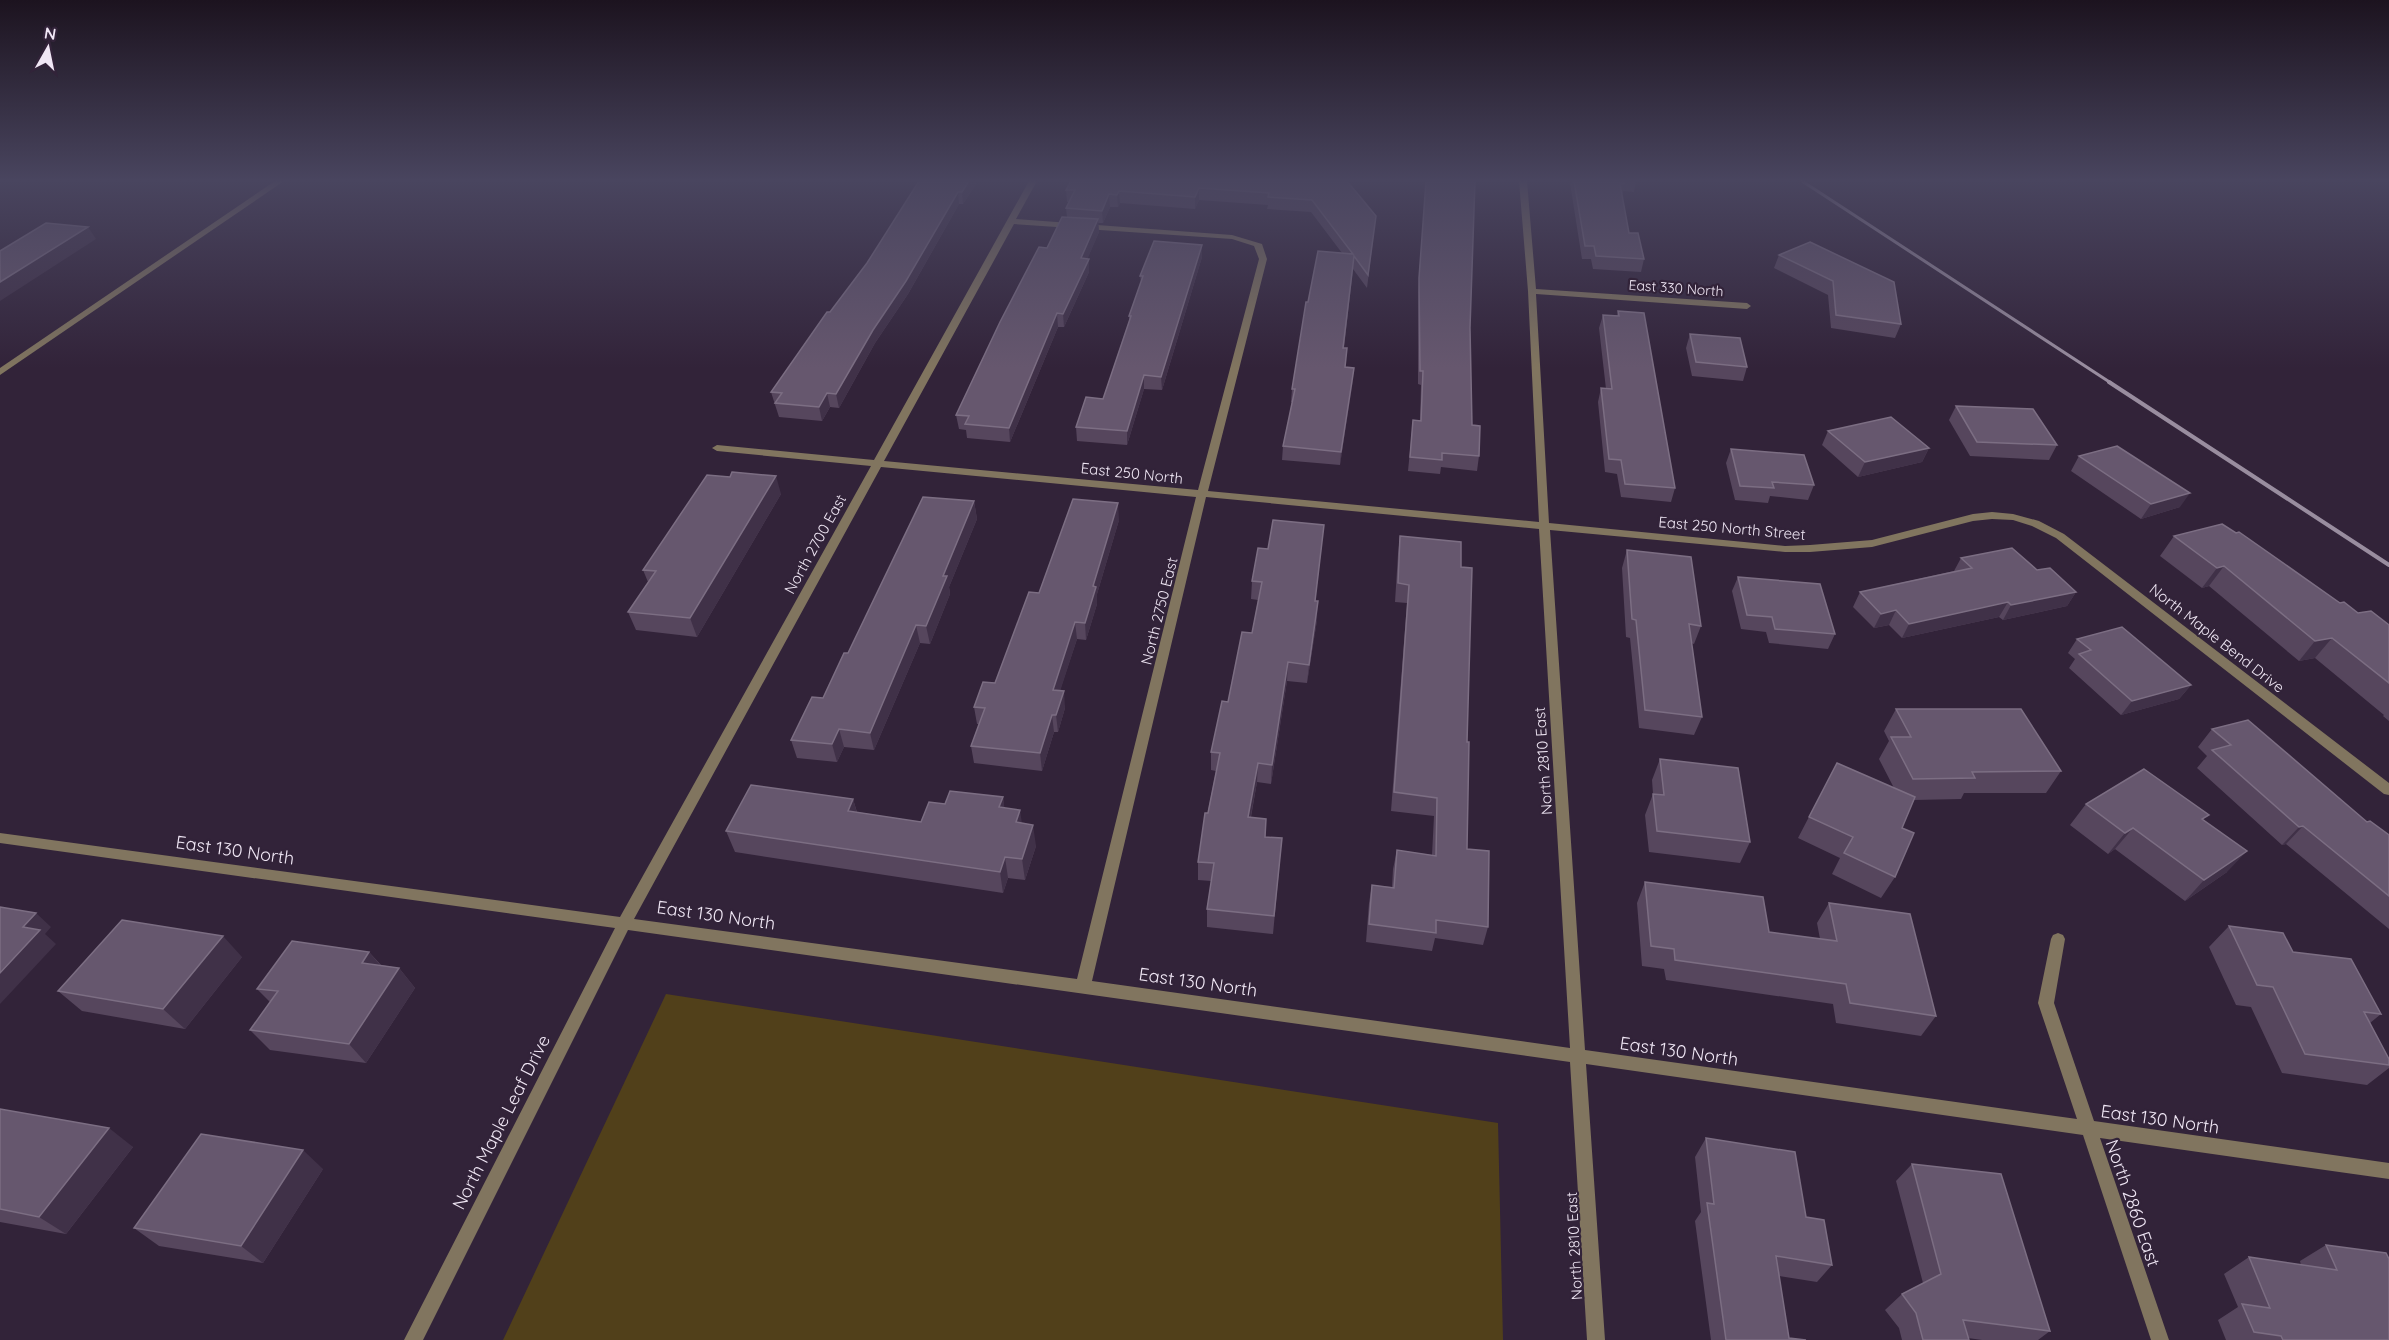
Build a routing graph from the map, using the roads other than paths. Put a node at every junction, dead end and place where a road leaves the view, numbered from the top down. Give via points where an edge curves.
1 (188, 244) edge
2 (999, 244) edge
3 (1255, 244) edge
4 (1528, 244) edge
5 (1532, 291) junction
6 (1747, 306) dead end
7 (0, 372) edge
8 (717, 448) dead end
9 (877, 463) junction
10 (1202, 494) junction
11 (2021, 517) joint
12 (1544, 525) junction
13 (2389, 790) edge
14 (0, 838) edge
15 (625, 922) junction
16 (2058, 939) dead end
17 (1083, 986) junction
18 (1579, 1057) junction
19 (2087, 1128) junction
20 (2389, 1171) edge
21 (413, 1340) edge
22 (1596, 1340) edge
23 (2160, 1340) edge

1 - 7 street
2 - 9 street, North 2700 East
3 - 10 street, North 2750 East via 1263,259
4 - 5 street, North 2810 East
5 - 6 street, East 330 North
5 - 12 street, North 2810 East
8 - 9 street, East 250 North
9 - 10 street, East 250 North
9 - 15 street, North 2700 East
10 - 12 street, East 250 North
10 - 17 street, North 2750 East
11 - 12 street, East 250 North Street via 1978,516 1886,541 1839,549 1785,549
11 - 13 street, North Maple Bend Drive via 2060,536
12 - 18 street, North 2810 East
14 - 15 street, East 130 North
15 - 17 street, East 130 North
15 - 21 street, North Maple Leaf Drive
16 - 19 street, North 2860 East via 2046,1003
17 - 18 street, East 130 North
18 - 19 street, East 130 North
18 - 22 street, North 2810 East
19 - 20 street, East 130 North
19 - 23 street, North 2860 East

